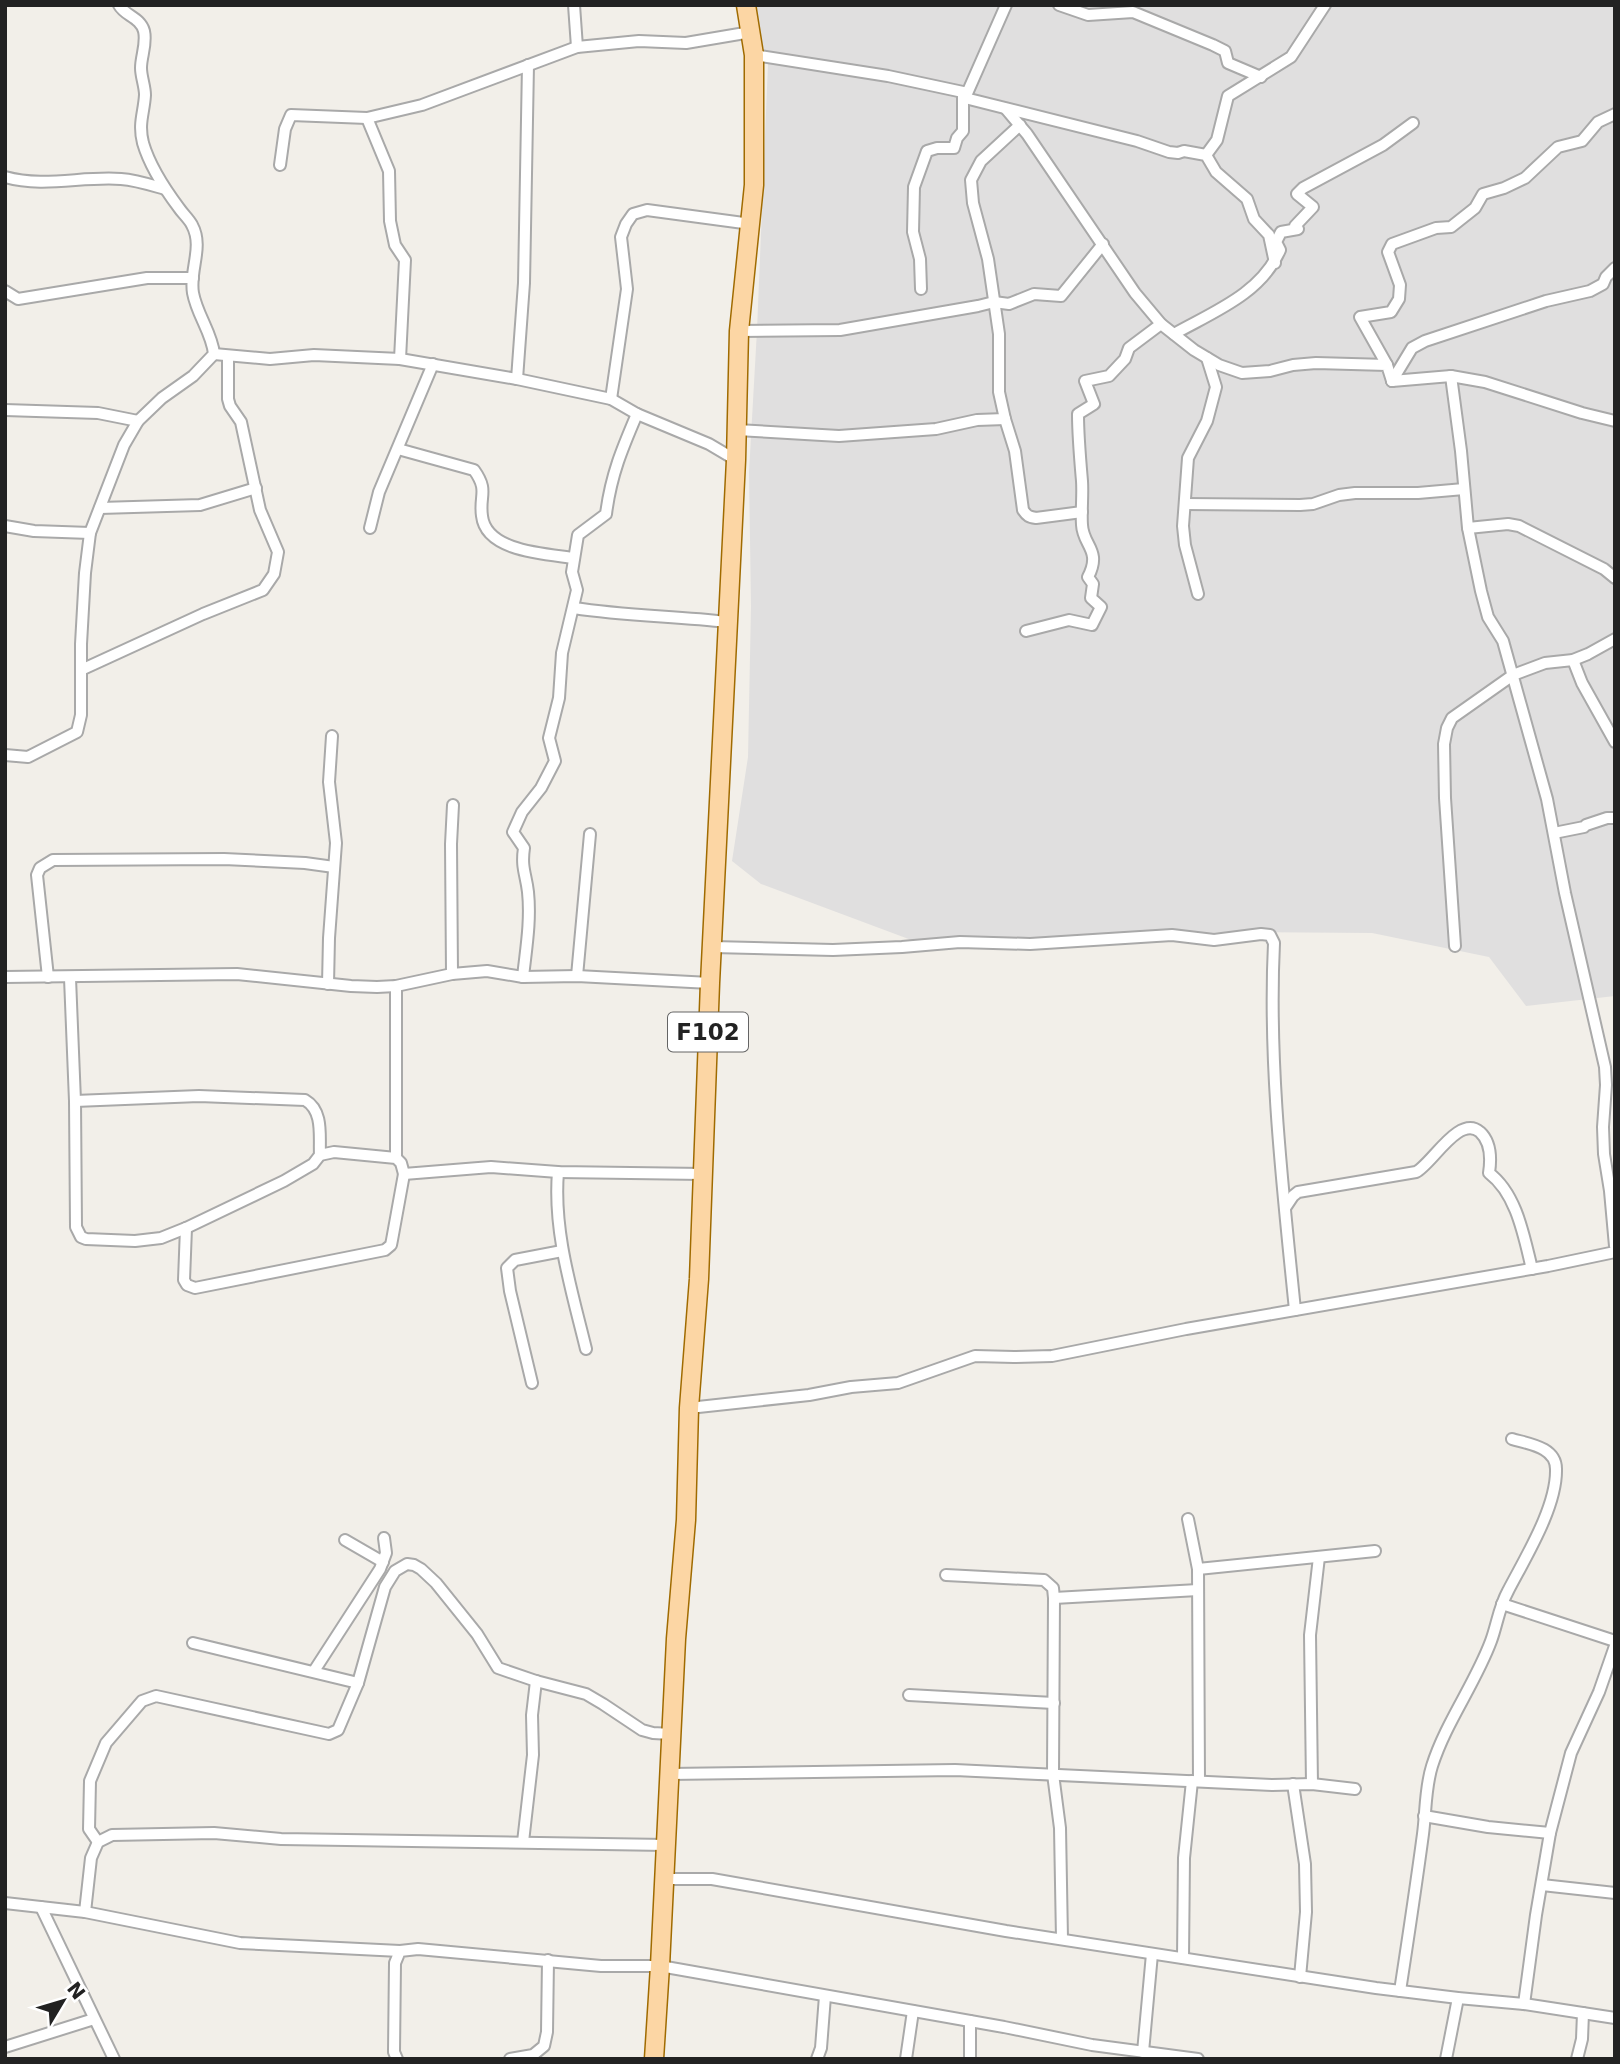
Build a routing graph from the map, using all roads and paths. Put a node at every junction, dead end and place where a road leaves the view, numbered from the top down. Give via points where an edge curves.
1 (119, 5) edge
2 (574, 5) edge
3 (746, 5) edge
4 (1006, 5) edge
5 (1059, 5) edge
6 (1325, 5) edge
7 (1127, 9) edge
8 (751, 32) junction
9 (577, 47) junction
10 (754, 55) junction
11 (528, 65) junction
12 (1261, 77) junction
13 (964, 95) junction
14 (1006, 109) junction
15 (1615, 114) edge
16 (368, 118) junction
17 (1413, 123) dead end
18 (1020, 125) junction
19 (1206, 155) junction
20 (280, 165) dead end
21 (5, 177) edge
22 (165, 189) junction
23 (751, 225) junction
24 (1103, 244) junction
25 (1275, 263) junction
26 (1615, 268) edge
27 (193, 278) junction
28 (921, 289) dead end
29 (5, 291) edge
30 (994, 302) junction
31 (1161, 324) junction
32 (738, 331) junction
33 (1174, 334) junction
34 (214, 354) junction
35 (228, 356) junction
36 (1207, 358) junction
37 (400, 359) junction
38 (433, 364) junction
39 (1387, 365) junction
40 (1451, 376) junction
41 (517, 379) junction
42 (1392, 381) junction
43 (611, 399) junction
44 (5, 410) edge
45 (637, 414) junction
46 (1005, 419) junction
47 (138, 421) junction
48 (1615, 421) edge
49 (737, 430) junction
50 (398, 449) junction
51 (736, 460) junction
52 (256, 488) junction
53 (1464, 489) junction
54 (1185, 505) junction
55 (100, 508) junction
56 (1082, 512) junction
57 (5, 526) edge
58 (370, 528) dead end
59 (1468, 528) junction
60 (90, 533) junction
61 (574, 558) junction
62 (1615, 578) edge
63 (1198, 594) dead end
64 (574, 608) junction
65 (727, 622) junction
66 (1026, 631) dead end
67 (1615, 639) edge
68 (1573, 660) junction
69 (81, 670) junction
70 (1513, 675) junction
71 (332, 736) dead end
72 (1615, 743) edge
73 (5, 755) edge
74 (453, 805) dead end
75 (1612, 815) edge
76 (1554, 832) junction
77 (590, 834) dead end
78 (334, 867) junction
79 (1455, 946) dead end
80 (713, 947) junction
81 (452, 974) junction
82 (577, 976) junction
83 (5, 977) edge
84 (48, 977) junction
85 (523, 977) junction
86 (70, 978) junction
87 (710, 983) junction
88 (328, 984) junction
89 (396, 986) junction
90 (75, 1101) junction
91 (320, 1155) junction
92 (396, 1158) junction
93 (558, 1172) junction
94 (404, 1174) junction
95 (703, 1174) junction
96 (1285, 1208) junction
97 (186, 1228) junction
98 (1615, 1245) edge
99 (562, 1251) junction
100 (1615, 1252) edge
101 (1532, 1269) junction
102 (1295, 1310) junction
103 (586, 1349) dead end
104 (532, 1383) dead end
105 (689, 1408) junction
106 (1512, 1439) dead end
107 (1188, 1519) dead end
108 (384, 1538) dead end
109 (345, 1540) dead end
110 (1375, 1551) dead end
111 (1319, 1557) junction
112 (383, 1562) junction
113 (1198, 1569) junction
114 (946, 1575) dead end
115 (1198, 1590) junction
116 (1055, 1598) junction
117 (1502, 1604) junction
118 (1615, 1641) edge
119 (193, 1643) dead end
120 (1615, 1646) edge
121 (314, 1671) junction
122 (536, 1681) junction
123 (358, 1683) junction
124 (909, 1695) dead end
125 (1054, 1703) junction
126 (671, 1734) junction
127 (669, 1774) junction
128 (1053, 1774) junction
129 (1195, 1781) junction
130 (1293, 1784) junction
131 (1312, 1784) junction
132 (1355, 1789) dead end
133 (1424, 1816) junction
134 (1550, 1833) junction
135 (98, 1842) junction
136 (523, 1842) junction
137 (666, 1845) junction
138 (665, 1879) junction
139 (1542, 1885) junction
140 (1615, 1893) edge
141 (5, 1903) edge
142 (41, 1907) junction
143 (85, 1912) junction
144 (1062, 1940) junction
145 (400, 1951) junction
146 (1152, 1954) junction
147 (1182, 1958) junction
148 (548, 1960) junction
149 (660, 1966) junction
150 (1300, 1977) junction
151 (1400, 1991) junction
152 (825, 1996) junction
153 (1458, 1998) junction
154 (1524, 2004) junction
155 (913, 2011) junction
156 (1583, 2013) junction
157 (1615, 2018) edge
158 (94, 2019) junction
159 (970, 2021) junction
160 (1092, 2045) junction
161 (5, 2047) edge
162 (1143, 2052) junction
163 (114, 2059) edge
164 (397, 2059) edge
165 (510, 2059) edge
166 (654, 2059) edge
167 (817, 2059) edge
168 (906, 2059) edge
169 (970, 2059) edge
170 (1093, 2059) edge
171 (1198, 2059) edge
172 (1446, 2059) edge
173 (1577, 2059) edge

1 - 22 street via 144,32 141,66 145,95 140,126 149,162
2 - 9 street
3 - 8 main road, F102
4 - 13 street
5 - 7 street via 1088,15
6 - 12 street via 1291,57
7 - 12 street via 1225,51 1228,63
8 - 9 street via 687,43 639,41
8 - 10 main road, F102
9 - 11 street
10 - 13 street via 888,76
10 - 23 main road, F102
11 - 16 street via 422,105
11 - 41 street via 524,283
12 - 19 street via 1228,96 1217,140
13 - 14 street
13 - 28 street via 963,131 954,149 927,151 914,187
14 - 18 street
14 - 19 street via 1169,152
15 - 39 street via 1598,122 1582,141 1558,147 1525,178 1483,194 1475,208 1451,227 1392,244 1388,252 1400,285 1399,299 1391,312 1360,317
16 - 20 street via 291,115
16 - 37 street via 389,172 390,221 395,244 405,260
17 - 25 street via 1297,194 1313,207 1295,226 1298,229 1281,232
18 - 24 street
18 - 30 street via 981,161 971,180
19 - 25 street via 1216,172 1247,199 1254,219 1269,234
21 - 22 street via 42,183 122,179
22 - 27 street via 192,224 198,241
23 - 32 main road, F102
23 - 43 street via 647,211 633,214 621,237 627,289
24 - 30 street via 1061,296 1034,294 1009,304
24 - 31 street
25 - 33 street via 1262,281 1238,298
26 - 42 street via 1603,284 1590,291 1425,341 1412,348
27 - 29 street via 148,278 18,299
27 - 34 street via 193,292
30 - 32 street via 840,330
30 - 46 street
31 - 33 street
31 - 56 street via 1129,348 1109,376 1085,381 1094,404 1078,414
32 - 49 main road, F102
33 - 36 street
34 - 35 street
34 - 47 street
35 - 37 street
35 - 52 street via 228,399 245,434
36 - 39 street via 1242,373 1316,363
36 - 54 street via 1216,387 1207,421 1188,458
37 - 38 street
38 - 41 street
38 - 50 street
39 - 42 street
40 - 42 street
40 - 48 street
40 - 53 street
41 - 43 street
43 - 45 street
44 - 47 street via 98,413
45 - 51 street
45 - 61 street via 609,485 606,514 578,535
46 - 49 street via 839,436
46 - 56 street via 1027,515
47 - 55 street
49 - 51 main road, F102
50 - 58 street via 379,492
50 - 61 street via 474,470 482,480 485,525 498,540 524,550
51 - 65 main road, F102
52 - 55 street via 200,505
52 - 69 street via 278,552 274,574 263,590
53 - 54 street via 1355,493 1300,505
53 - 59 street
54 - 63 street via 1185,545
55 - 60 street
56 - 66 street via 1081,528 1091,548 1093,566 1087,577 1093,584 1091,598 1101,607 1092,625 1069,620
57 - 60 street
59 - 62 street via 1520,526
59 - 70 street via 1488,617 1503,641
60 - 69 street
61 - 64 street
64 - 65 street
64 - 85 street via 549,738 555,761 513,832 524,848 528,892
65 - 80 main road, F102
67 - 68 street
68 - 70 street via 1545,663
68 - 72 street
69 - 73 street via 77,732 28,757
70 - 76 street
70 - 79 street via 1452,718 1447,728 1445,798
71 - 78 street via 329,782
74 - 81 street
75 - 76 street via 1584,828
76 - 98 street via 1605,1067 1603,1127
77 - 82 street
78 - 84 street via 224,859 53,860 37,875
78 - 88 street
80 - 87 main road, F102
80 - 96 street via 833,950 960,942 1030,944 1172,935 1214,940 1270,935 1274,943 1272,1009
81 - 85 street via 487,971
81 - 89 street
82 - 85 street
82 - 87 street
83 - 84 street
84 - 86 street
86 - 88 street via 237,974
86 - 90 street
87 - 95 main road, F102
88 - 89 street
89 - 92 street
90 - 91 street via 199,1096 305,1100 317,1112
90 - 97 street via 76,1227 81,1237 135,1241 161,1238
91 - 92 street
91 - 97 street via 284,1181
92 - 94 street
93 - 94 street via 491,1167
93 - 95 street
93 - 99 street
94 - 97 street via 391,1245 385,1250 195,1288 184,1280
95 - 105 main road, F102
96 - 101 street via 1298,1192 1416,1172 1452,1135 1475,1129 1487,1141 1489,1174 1500,1182 1520,1222
96 - 102 street
99 - 103 street
99 - 104 street via 515,1260 507,1268
100 - 101 street
101 - 102 street
102 - 105 street via 1052,1356 975,1356 898,1383
105 - 126 main road, F102
106 - 117 street via 1543,1448 1556,1469 1550,1507
107 - 113 street
108 - 112 street
109 - 112 street
110 - 111 street
111 - 113 street
111 - 131 street via 1310,1635
112 - 121 street
113 - 115 street
114 - 116 street via 1044,1580
115 - 116 street
115 - 129 street
116 - 125 street
117 - 118 street
117 - 133 street via 1492,1640 1441,1741 1426,1787
119 - 121 street
120 - 134 street via 1571,1752
121 - 123 street
122 - 123 street via 498,1668 436,1583 407,1564 395,1571 385,1587
122 - 126 street via 586,1694 642,1730
122 - 136 street
123 - 135 street via 338,1730 329,1734 156,1696 142,1701 106,1743 90,1781 89,1829
124 - 125 street
125 - 128 street
126 - 127 main road, F102
127 - 128 street via 955,1770
127 - 137 main road, F102
128 - 129 street
128 - 144 street via 1060,1828
129 - 130 street
129 - 147 street via 1184,1858
130 - 131 street
130 - 150 street via 1305,1864
131 - 132 street
133 - 134 street
133 - 151 street
134 - 139 street
135 - 136 street via 113,1835 214,1833 281,1839
135 - 143 street via 91,1858
136 - 137 street
137 - 138 main road, F102
138 - 144 street via 712,1879
138 - 149 main road, F102
139 - 140 street
139 - 154 street
141 - 142 street
142 - 143 street
142 - 158 street
143 - 145 street via 240,1943
144 - 146 street
145 - 148 street
145 - 164 street via 394,1963
146 - 147 street
146 - 162 street
147 - 150 street
148 - 149 street
148 - 165 street via 544,2046 533,2055
149 - 152 street
149 - 166 main road, F102
150 - 151 street
151 - 153 street
152 - 155 street
152 - 167 street
153 - 154 street
153 - 172 street
154 - 156 street
155 - 159 street
155 - 168 street
156 - 157 street
156 - 173 street
158 - 161 street
158 - 163 street
159 - 160 street
159 - 169 street
160 - 162 street
160 - 170 street
162 - 171 street

